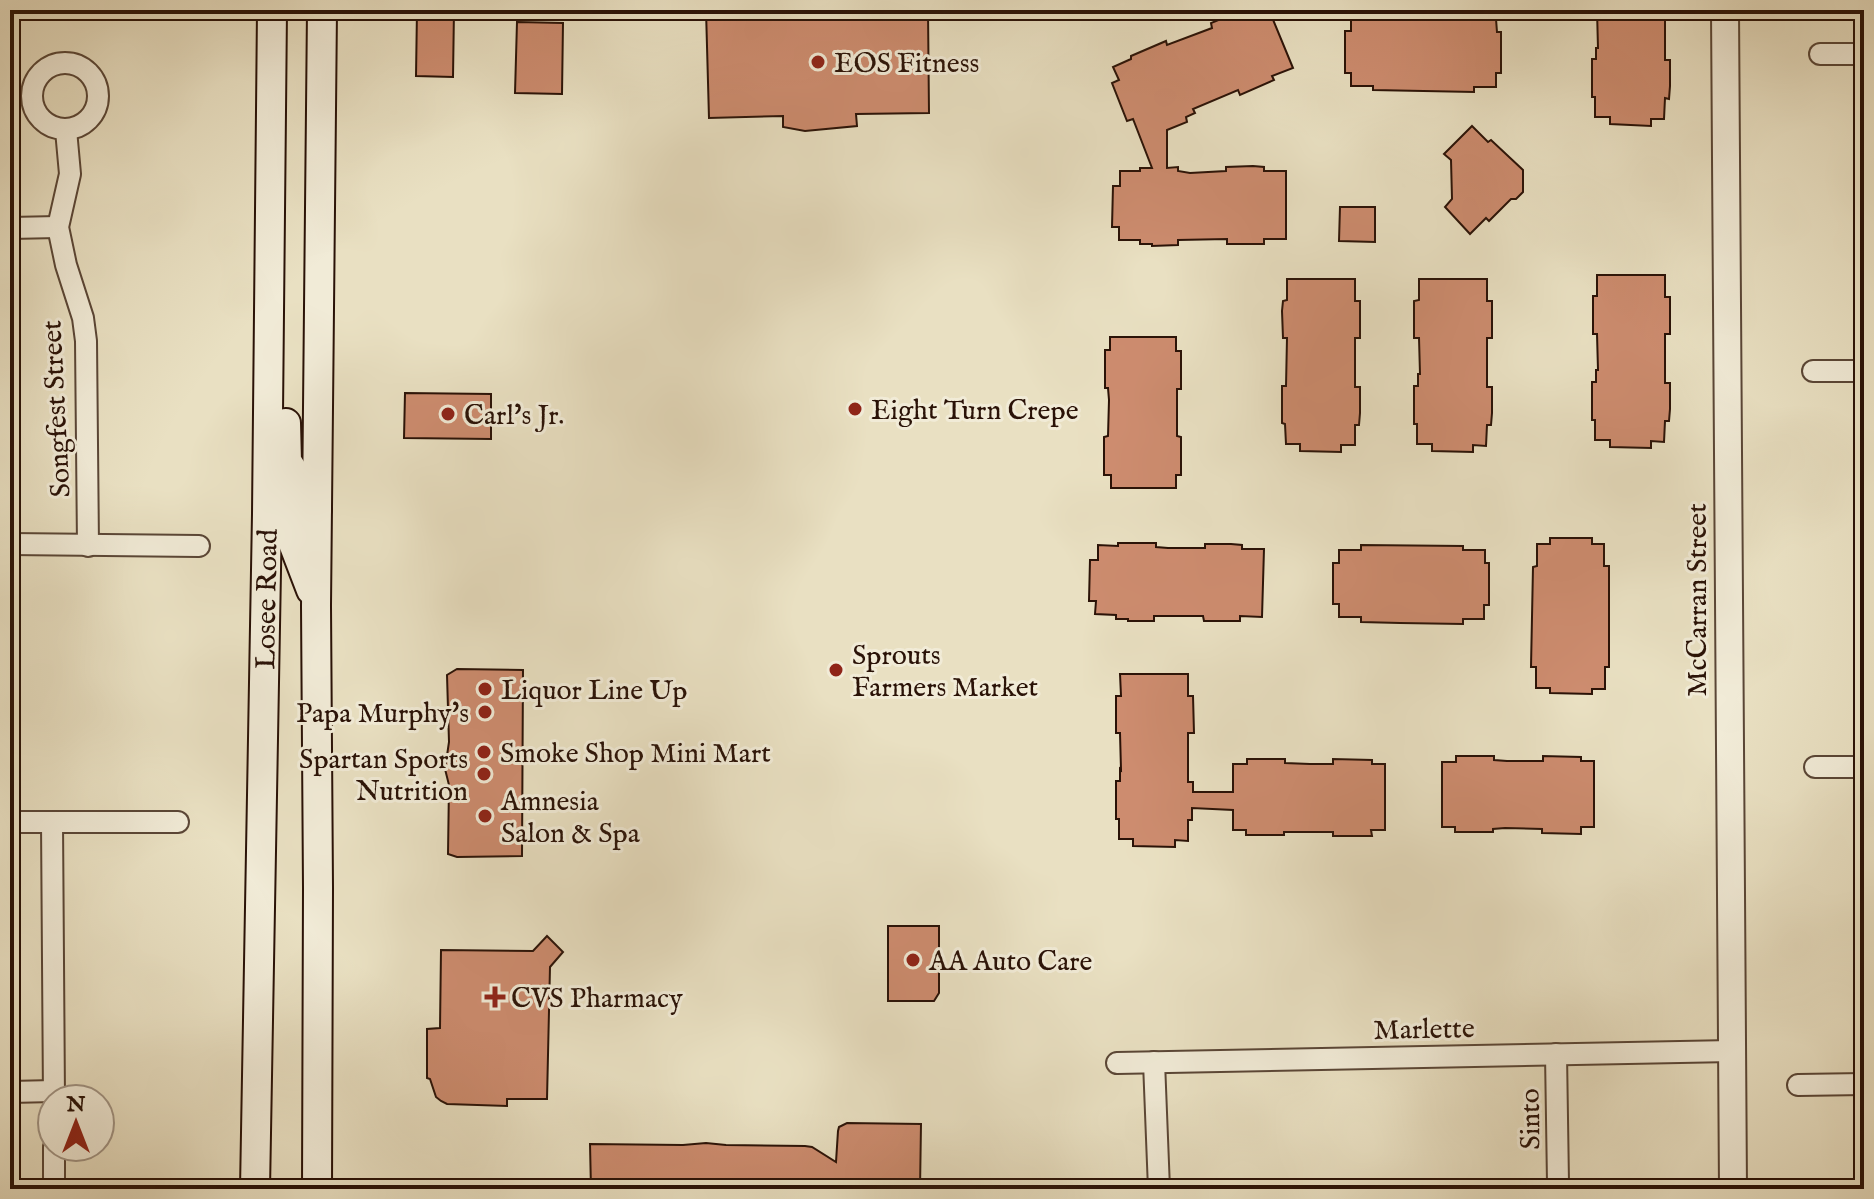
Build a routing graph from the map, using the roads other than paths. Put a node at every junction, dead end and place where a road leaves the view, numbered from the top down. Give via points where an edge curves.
1 (272, 10) edge
2 (322, 10) edge
3 (1725, 10) edge
4 (1820, 54) dead end
5 (1864, 54) edge
6 (66, 130) dead end
7 (58, 227) junction
8 (10, 228) edge
9 (268, 348) junction
10 (1813, 371) dead end
11 (1864, 371) edge
12 (268, 467) junction
13 (317, 509) junction
14 (10, 544) edge
15 (88, 546) junction
16 (199, 546) dead end
17 (316, 606) junction
18 (1815, 767) dead end
19 (1864, 767) edge
20 (10, 822) edge
21 (52, 822) junction
22 (178, 822) dead end
23 (1732, 1051) junction
24 (1556, 1054) junction
25 (1154, 1062) junction
26 (1117, 1063) dead end
27 (54, 1083) edge
28 (1864, 1084) edge
29 (1798, 1085) dead end
30 (10, 1092) edge
31 (36, 1094) edge
32 (54, 1163) edge
33 (1558, 1183) dead end
34 (54, 1186) dead end
35 (255, 1189) edge
36 (317, 1189) edge
37 (1159, 1189) edge
38 (1733, 1189) edge

1 - 9 main road, Losee Road
2 - 13 main road, Losee Road
3 - 23 street, McCarran Street
4 - 5 street
6 - 7 street, Songfest Street via 70,174
7 - 8 street
7 - 15 street, Songfest Street via 86,341
9 - 12 main road, Losee Road
9 - 13 main road via 286,425 287,461
10 - 11 street
12 - 17 main road via 289,509 291,538
12 - 35 main road, Losee Road
13 - 17 main road, Losee Road
14 - 15 street
15 - 16 street
17 - 36 main road, Losee Road
18 - 19 street
20 - 21 street
21 - 22 street
21 - 27 street
23 - 24 street, Marlette
23 - 38 street, McCarran Street
24 - 25 street, Marlette
24 - 33 street, Sinto
25 - 26 street, Marlette
25 - 37 street
28 - 29 street
30 - 31 street
32 - 34 street

